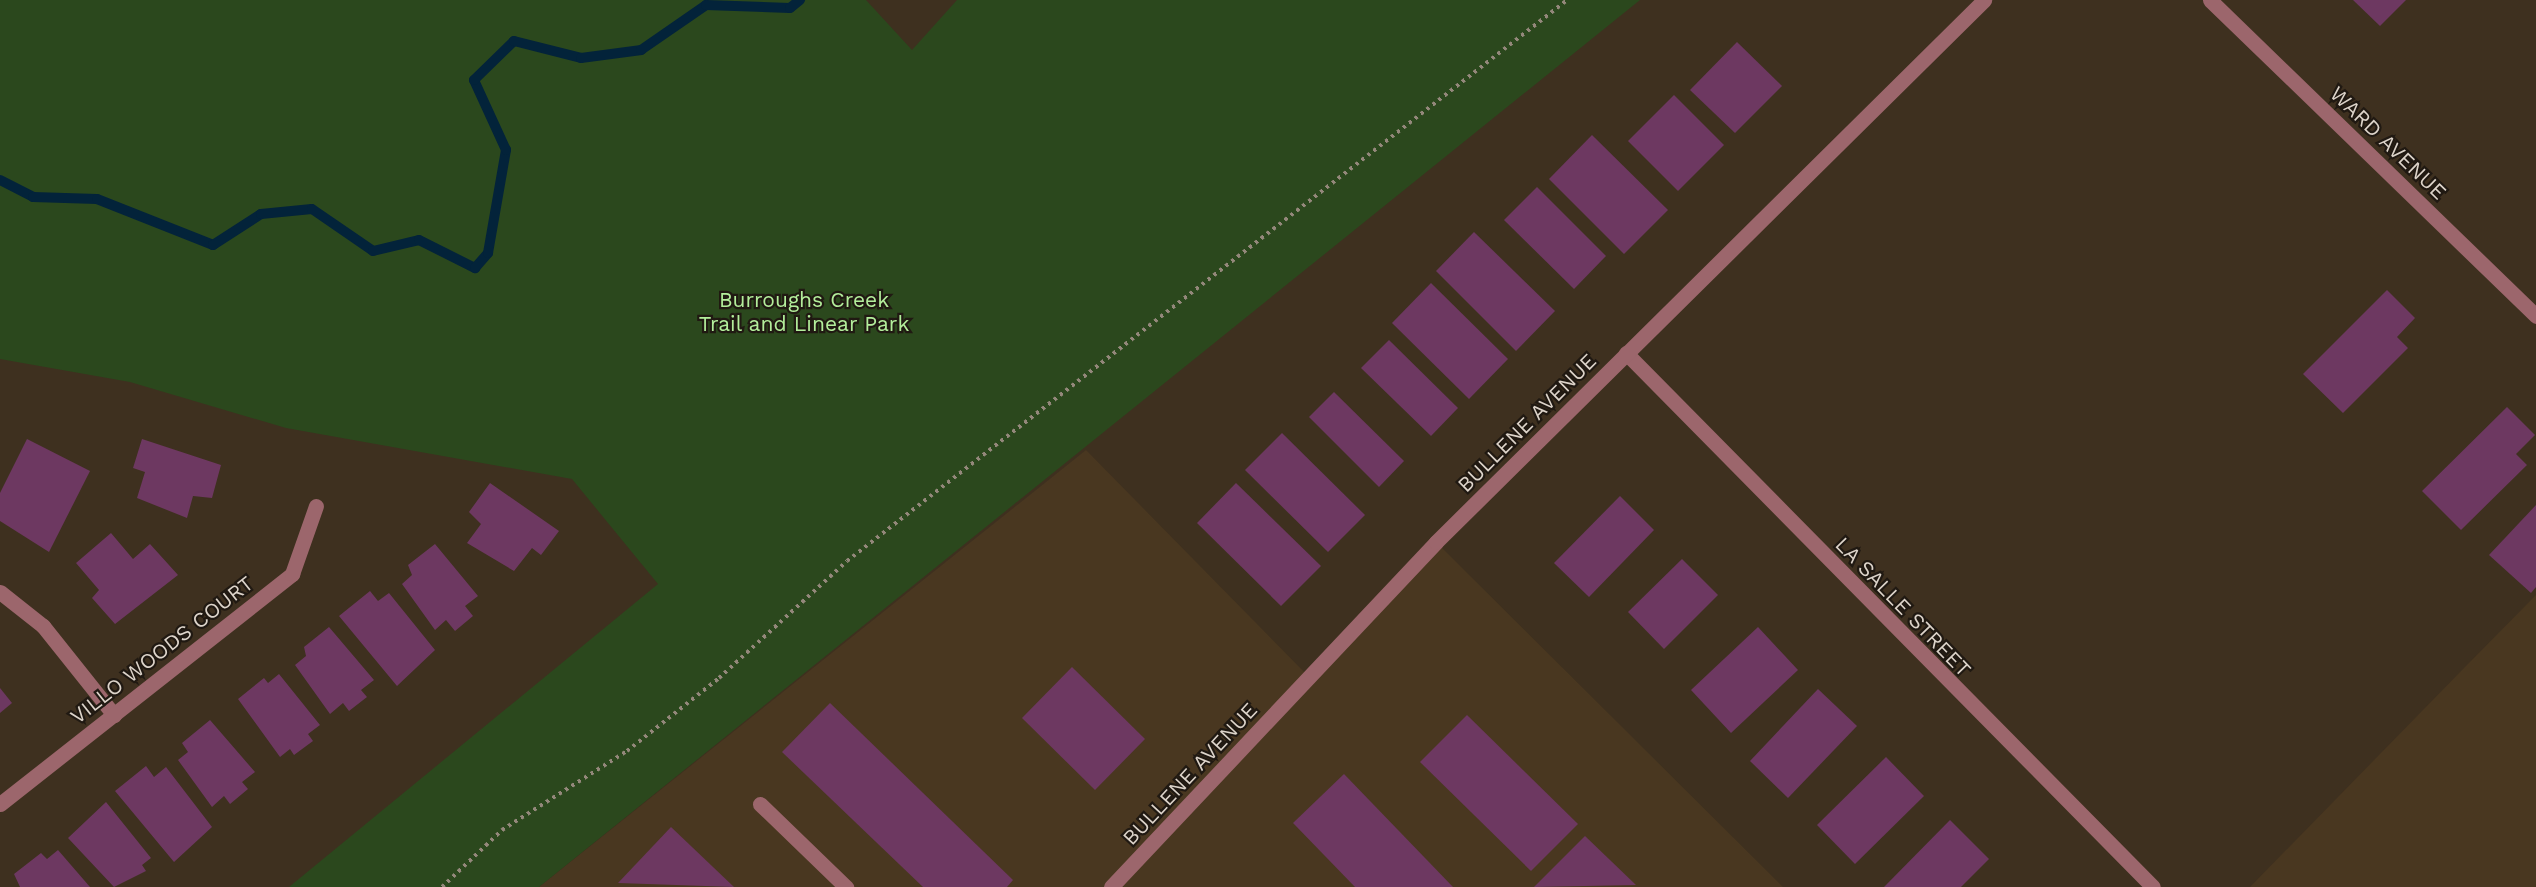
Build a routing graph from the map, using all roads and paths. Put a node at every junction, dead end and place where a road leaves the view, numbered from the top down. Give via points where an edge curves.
1 (1567, 0) edge
2 (1984, 0) edge
3 (2210, 0) edge
4 (2536, 316) edge
5 (1626, 353) junction
6 (316, 506) dead end
7 (0, 592) edge
8 (114, 714) junction
9 (0, 804) edge
10 (760, 804) dead end
11 (442, 887) edge
12 (846, 887) edge
13 (1111, 887) edge
14 (2153, 887) edge

1 - 11 path via 848,561 728,671 636,744 502,830
2 - 5 street, BULLENE AVENUE
3 - 4 street, WARD AVENUE
5 - 13 street, BULLENE AVENUE via 1436,542
5 - 14 street, LA SALLE STREET
6 - 8 street, VILLO WOODS COURT via 292,574
7 - 8 street via 43,626
8 - 9 street, VILLO WOODS COURT
10 - 12 street

